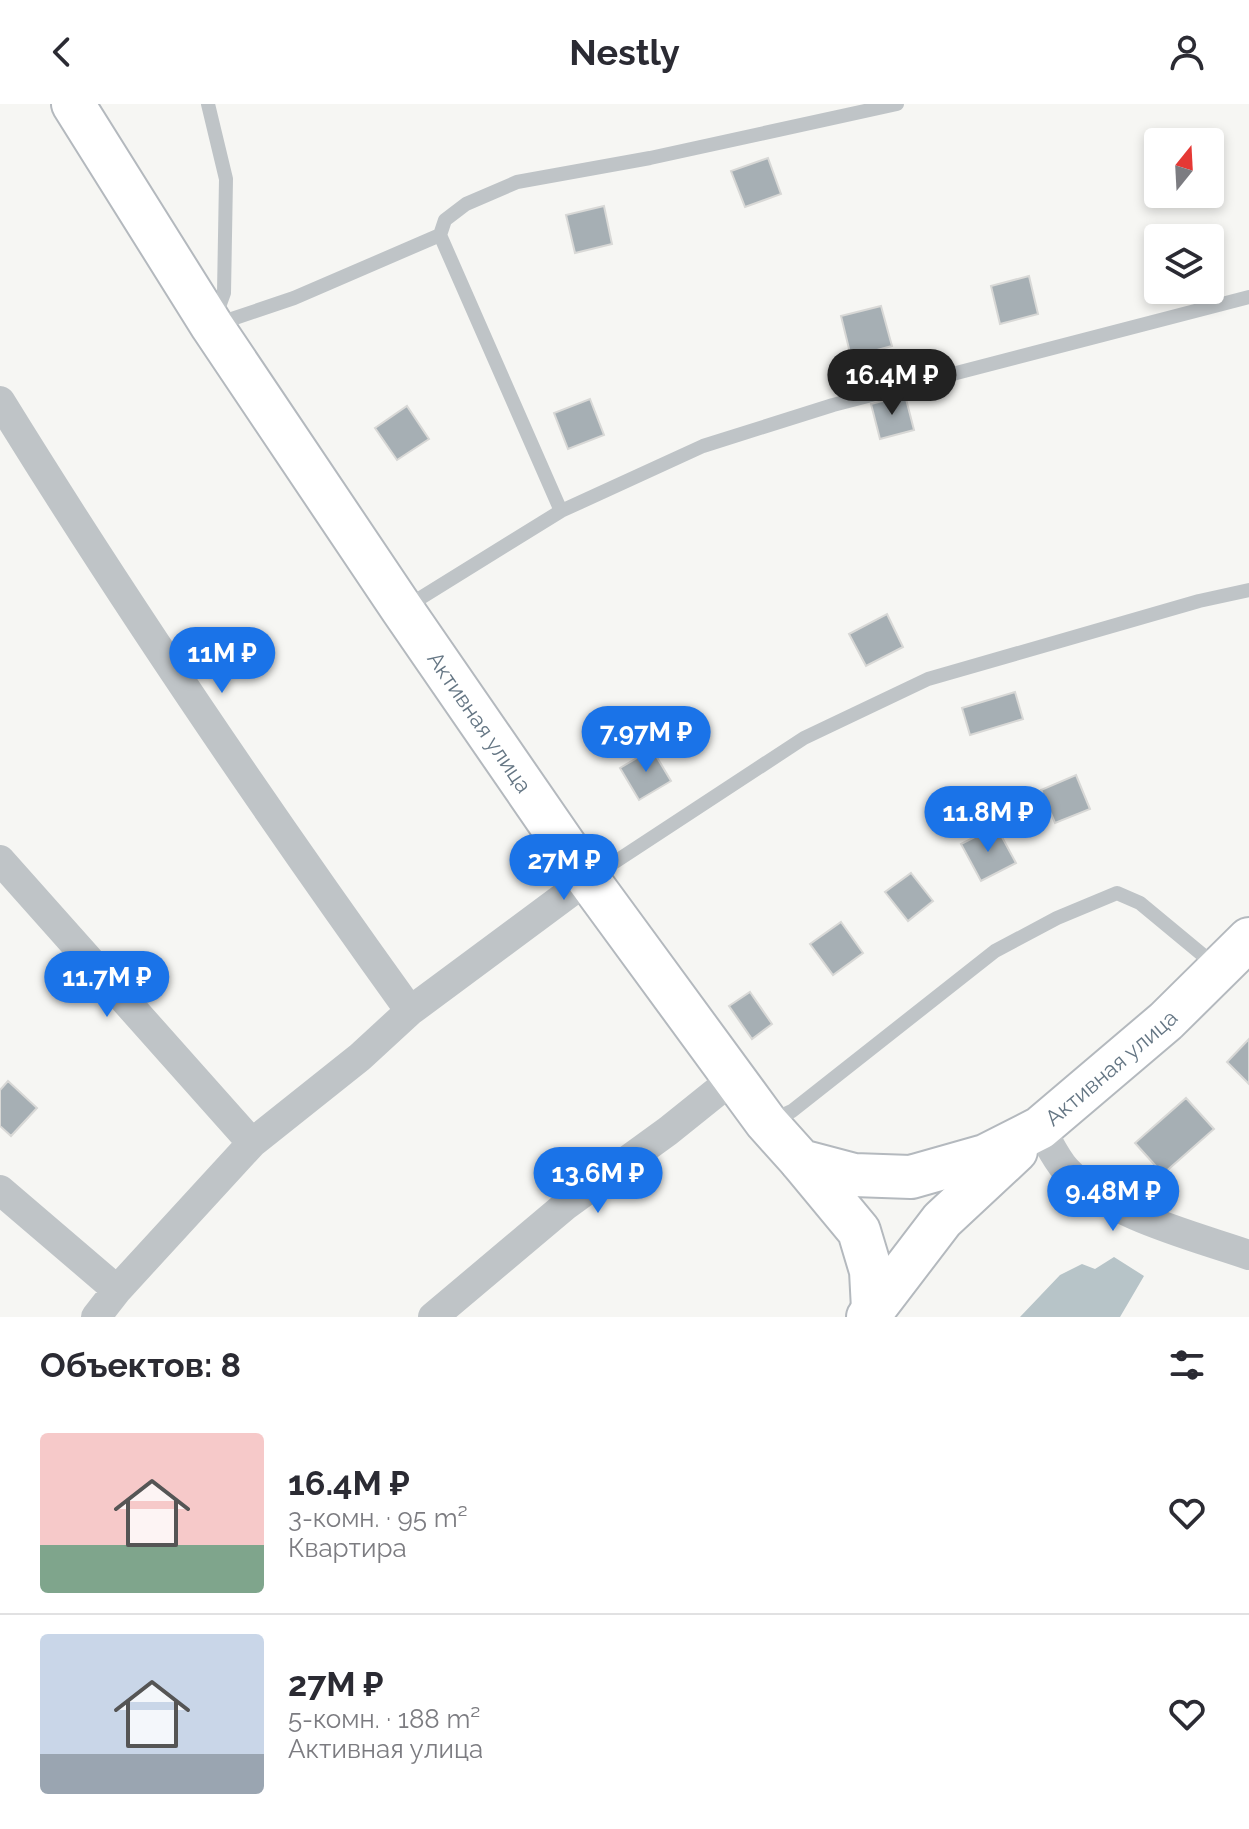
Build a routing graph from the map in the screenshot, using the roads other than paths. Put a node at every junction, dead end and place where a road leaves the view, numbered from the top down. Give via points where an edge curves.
1 (73, 104) edge
2 (208, 104) edge
3 (897, 104) edge
4 (440, 235) junction
5 (1249, 297) edge
6 (212, 326) junction
7 (2, 407) edge
8 (561, 511) junction
9 (1249, 590) edge
10 (402, 609) junction
11 (0, 860) edge
12 (588, 879) junction
13 (1249, 939) edge
14 (1219, 969) junction
15 (410, 1011) junction
16 (734, 1078) junction
17 (766, 1122) junction
18 (1040, 1128) junction
19 (252, 1143) junction
20 (801, 1161) junction
21 (0, 1190) edge
22 (1249, 1255) edge
23 (117, 1290) junction
24 (870, 1313) edge
25 (96, 1317) edge
26 (433, 1317) edge

1 - 6 main road, Активная улица
2 - 6 lane via 226,179 224,293
3 - 4 lane via 517,182 466,204 445,220
4 - 6 lane via 294,298
4 - 8 lane
5 - 8 lane via 833,405 703,446
6 - 10 main road, Активная улица
7 - 15 street via 268,812
8 - 10 lane
9 - 12 lane via 928,679 804,738
10 - 12 main road, Активная улица
11 - 19 street
12 - 15 street
12 - 16 main road, Активная улица
13 - 14 main road, Активная улица
14 - 17 lane via 1140,903 1117,893 995,951 792,1111
14 - 18 main road, Активная улица
15 - 19 street
16 - 17 main road, Активная улица
16 - 26 street via 566,1205
17 - 20 main road, Активная улица
18 - 20 main road, Активная улица via 985,1156 911,1177 854,1175
18 - 22 street via 1064,1168 1089,1190 1141,1217
18 - 24 main road via 942,1220
19 - 23 street
20 - 24 main road via 859,1231 871,1271
21 - 23 street
23 - 25 street

